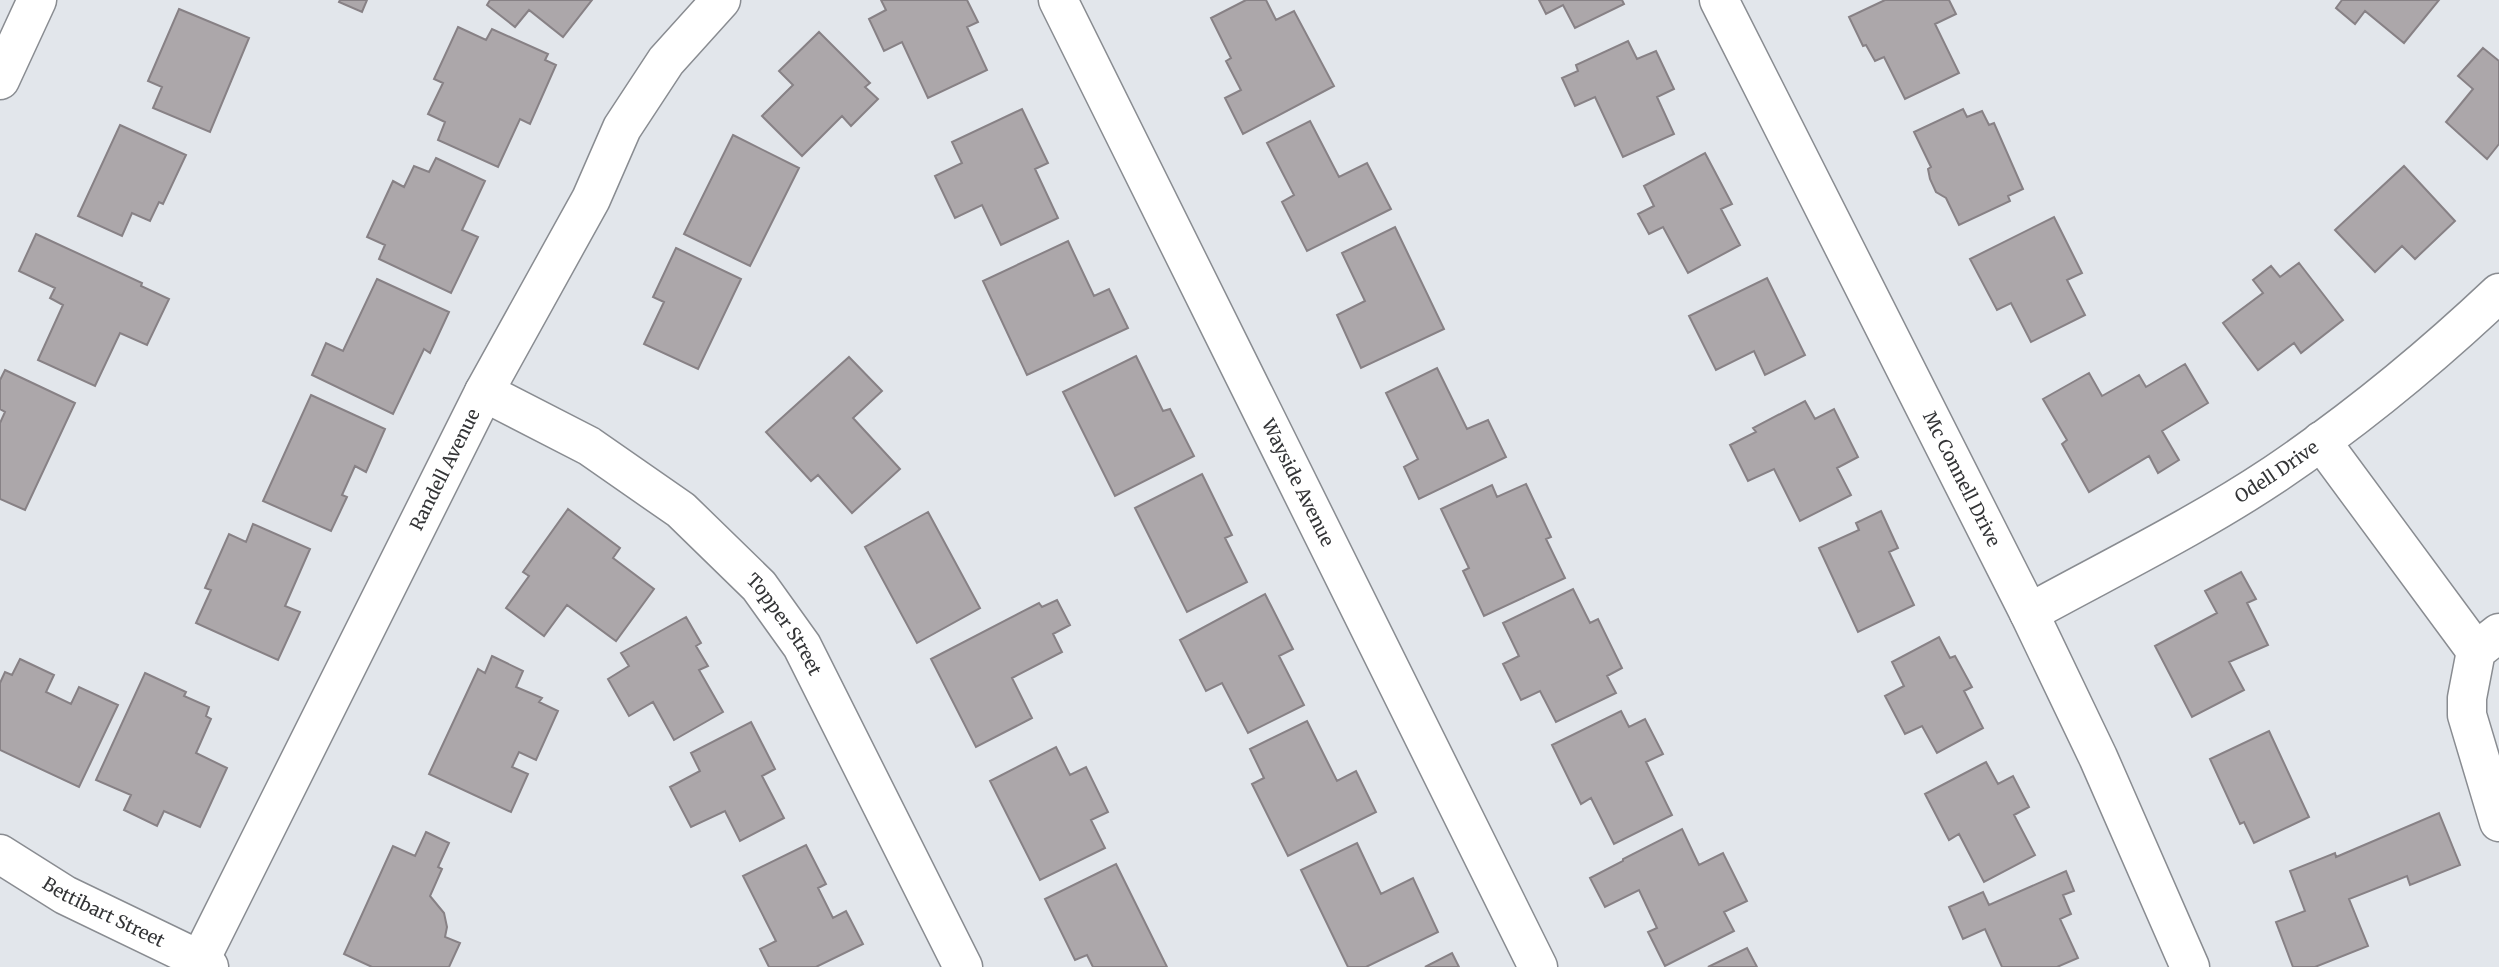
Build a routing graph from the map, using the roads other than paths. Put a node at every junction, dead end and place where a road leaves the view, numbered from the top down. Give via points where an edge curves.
1 (37, 0) edge
2 (721, 0) edge
3 (1058, 0) edge
4 (1718, 0) edge
5 (0, 80) edge
6 (2499, 293) edge
7 (484, 392) junction
8 (2321, 441) junction
9 (2029, 613) junction
10 (2487, 642) edge
11 (2499, 822) edge
12 (0, 854) edge
13 (205, 963) edge
14 (963, 967) edge
15 (1538, 967) edge
16 (2190, 967) edge

1 - 5 street
2 - 7 street, Randell Avenue via 666,61 622,128 591,200
3 - 15 street, Wayside Avenue
4 - 9 street, Mc Connell Drive
6 - 8 street, Odell Drive via 2415,370
7 - 13 street, Randell Avenue
7 - 14 street, Topper Street via 589,446 681,510 759,586 802,646
8 - 9 street, Odell Drive via 2208,515
8 - 10 street
9 - 16 street, Mc Connell Drive
10 - 11 street via 2467,698 2467,715
12 - 13 street, Bettibart Street via 65,895

